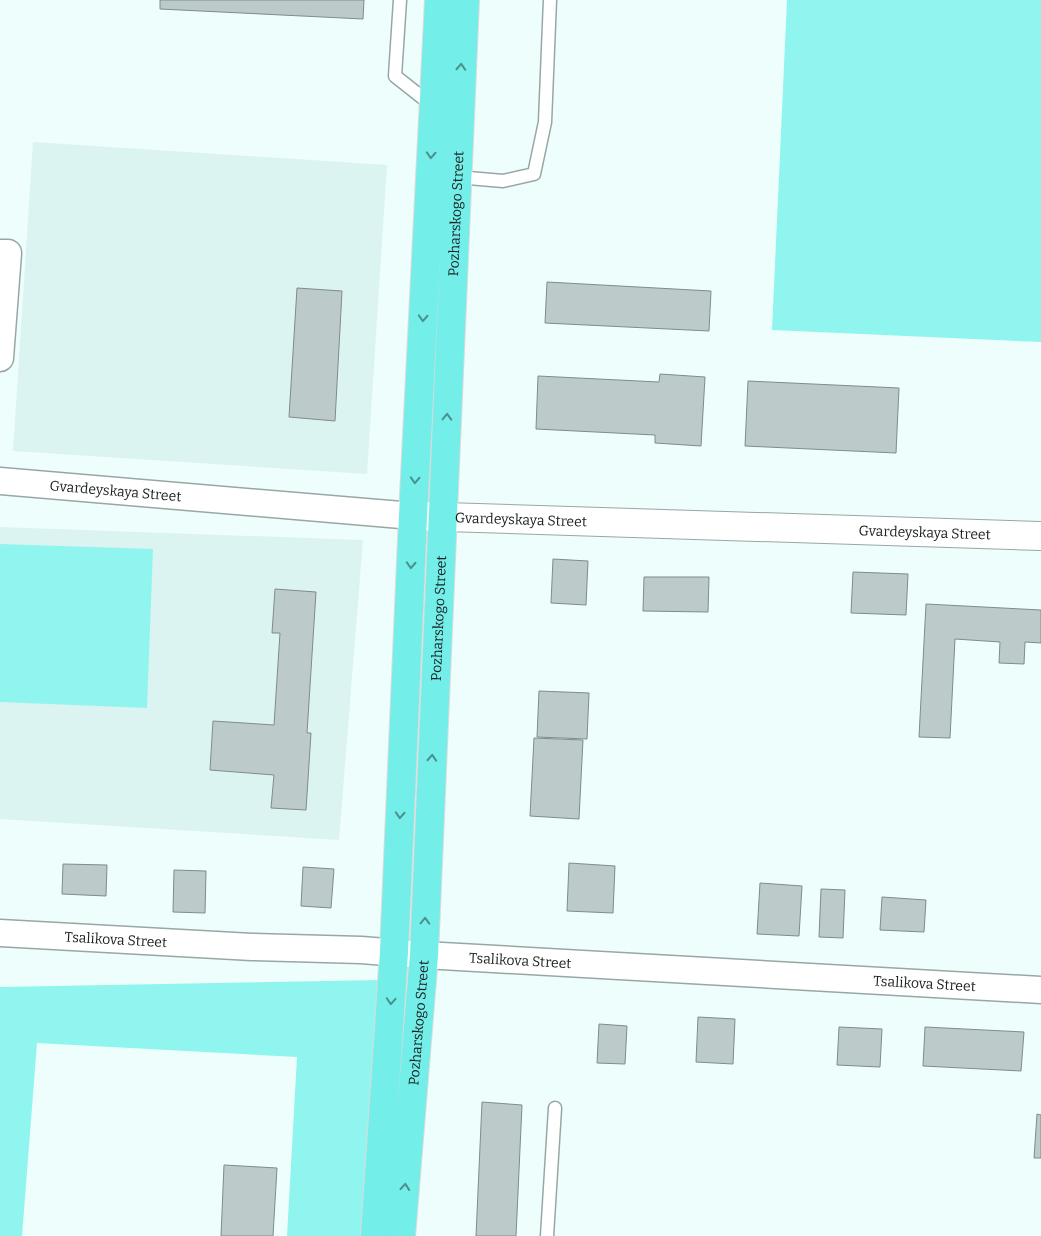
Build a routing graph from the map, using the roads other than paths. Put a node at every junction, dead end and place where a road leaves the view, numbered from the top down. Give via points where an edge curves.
1 (400, 0) edge
2 (439, 0) edge
3 (465, 0) edge
4 (550, 0) edge
5 (446, 111) junction
6 (457, 177) junction
7 (0, 252) edge
8 (0, 350) edge
9 (0, 481) edge
10 (413, 516) junction
11 (443, 518) junction
12 (1041, 536) edge
13 (0, 933) edge
14 (394, 952) junction
15 (424, 955) junction
16 (1041, 990) edge
17 (555, 1108) dead end
18 (375, 1236) edge
19 (401, 1236) edge
20 (548, 1236) edge

1 - 5 lane via 396,76
2 - 5 main road, Pozharskogo Street
5 -> 3 main road, Pozharskogo Street
4 - 6 lane via 545,122 534,174 503,181
5 - 6 main road, Pozharskogo Street
5 -> 10 main road, Pozharskogo Street
11 -> 6 main road, Pozharskogo Street
7 - 8 street via 8,253
9 - 10 street, Gvardeyskaya Street
10 - 11 street, Gvardeyskaya Street
10 -> 14 main road, Pozharskogo Street
11 - 12 street, Gvardeyskaya Street
15 -> 11 main road, Pozharskogo Street
13 - 14 street, Tsalikova Street
14 - 15 street, Tsalikova Street
14 -> 18 main road, Pozharskogo Street
15 - 16 street, Tsalikova Street
19 -> 15 main road, Pozharskogo Street
17 - 20 lane

